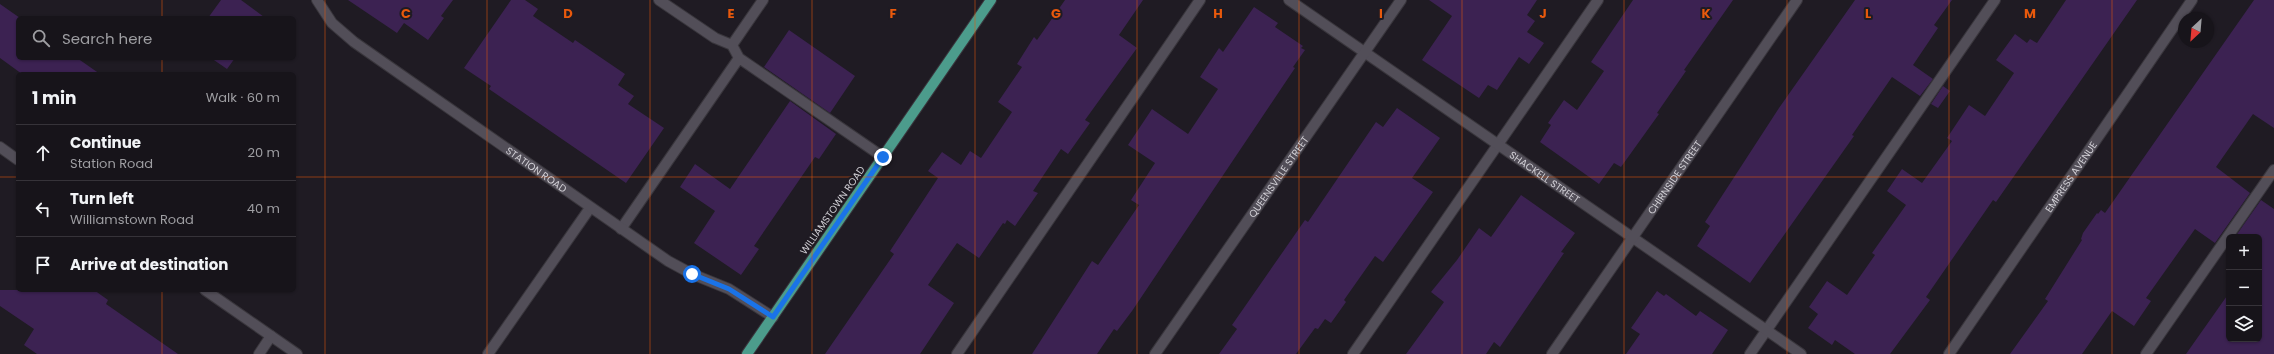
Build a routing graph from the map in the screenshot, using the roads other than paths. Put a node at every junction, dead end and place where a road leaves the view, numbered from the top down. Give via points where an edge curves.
1 (317, 0) edge
2 (659, 0) edge
3 (763, 0) edge
4 (991, 0) edge
5 (1200, 0) edge
6 (1289, 0) edge
7 (1401, 0) edge
8 (1598, 0) edge
9 (1797, 0) edge
10 (1995, 0) edge
11 (2192, 0) edge
12 (732, 45) junction
13 (1365, 52) junction
14 (740, 58) junction
15 (1497, 145) junction
16 (0, 147) edge
17 (883, 157) junction
18 (16, 159) edge
19 (2274, 170) edge
20 (590, 208) junction
21 (621, 229) junction
22 (1632, 237) junction
23 (208, 292) edge
24 (773, 317) junction
25 (1766, 330) junction
26 (271, 336) junction
27 (259, 354) edge
28 (297, 354) edge
29 (488, 354) edge
30 (747, 354) edge
31 (957, 354) edge
32 (1155, 354) edge
33 (1353, 354) edge
34 (1552, 354) edge
35 (1750, 354) edge
36 (1801, 354) edge
37 (1949, 354) edge
38 (2146, 354) edge

1 - 20 street, STATION ROAD via 332,23 354,42
2 - 12 street via 715,38
3 - 12 street
4 - 17 main road, WILLIAMSTOWN ROAD
5 - 31 street
6 - 13 street, SHACKELL STREET
7 - 13 street, QUEENSVILLE STREET
8 - 15 street
9 - 22 street, CHIRNSIDE STREET
10 - 25 street
11 - 37 street, EMPRESS AVENUE
12 - 14 street
13 - 15 street, SHACKELL STREET
13 - 32 street, QUEENSVILLE STREET
14 - 17 street
14 - 21 street
15 - 22 street, SHACKELL STREET
15 - 33 street
16 - 18 street
17 - 24 main road, WILLIAMSTOWN ROAD
19 - 38 street
20 - 21 street, STATION ROAD
20 - 29 street
21 - 24 street, STATION ROAD via 677,267 729,289
22 - 25 street, SHACKELL STREET
22 - 34 street, CHIRNSIDE STREET
23 - 26 street
24 - 30 main road, WILLIAMSTOWN ROAD
25 - 35 street
25 - 36 street, SHACKELL STREET
26 - 27 street
26 - 28 street

